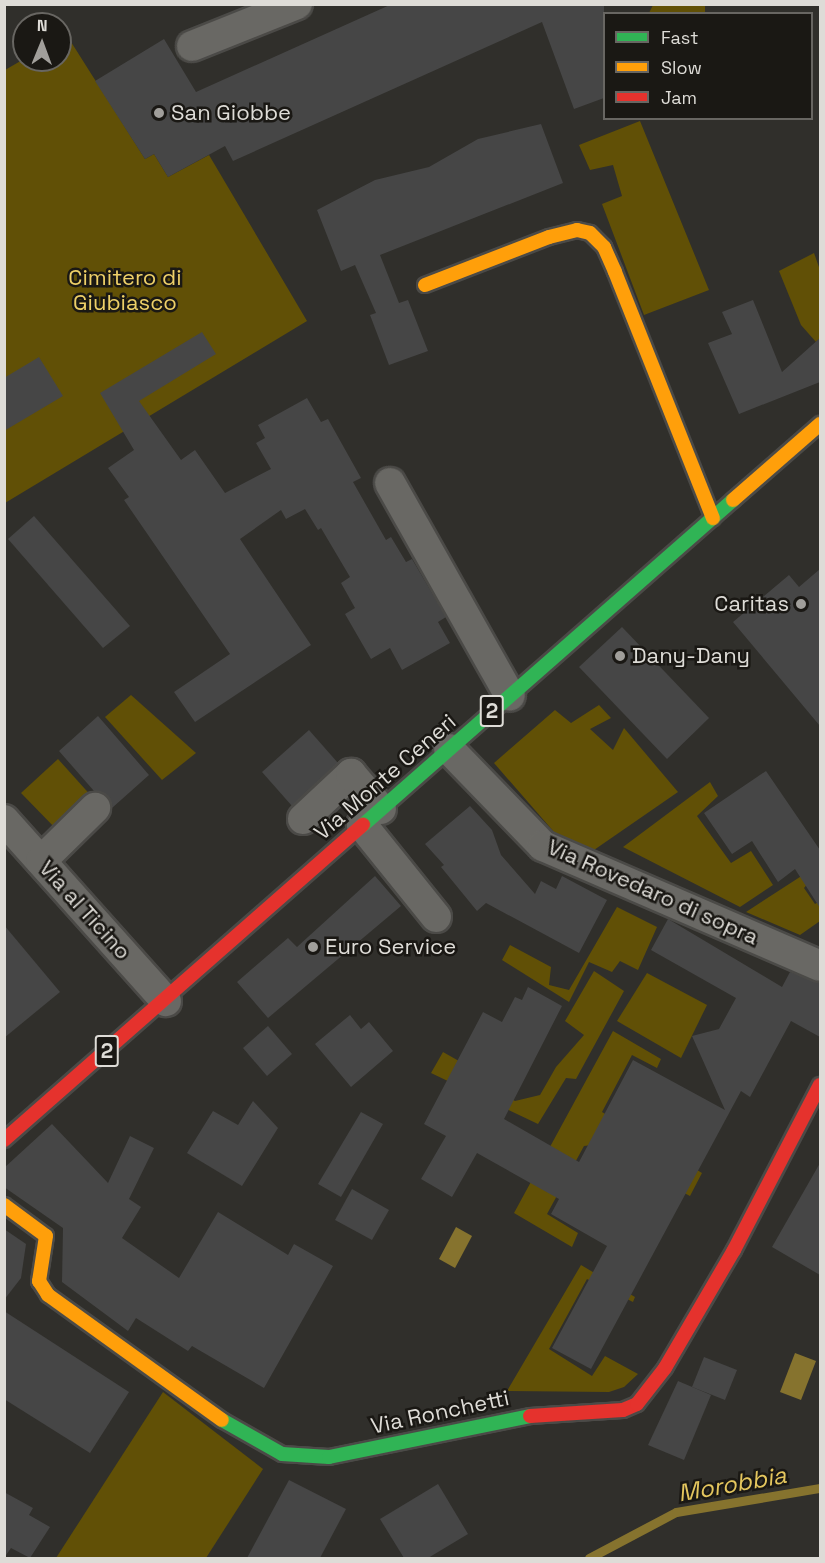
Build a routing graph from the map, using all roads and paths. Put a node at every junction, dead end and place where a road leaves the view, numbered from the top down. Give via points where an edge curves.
1 (297, 4) edge
2 (192, 46) dead end
3 (425, 285) dead end
4 (820, 424) edge
5 (390, 483) dead end
6 (713, 518) junction
7 (510, 696) junction
8 (449, 748) junction
9 (95, 808) dead end
10 (371, 817) junction
11 (303, 819) dead end
12 (4, 820) edge
13 (41, 861) junction
14 (436, 917) dead end
15 (820, 966) edge
16 (166, 1001) junction
17 (820, 1086) edge
18 (4, 1140) edge
19 (4, 1206) edge

1 - 2 street
3 - 6 street via 549,237 577,230 591,233 604,247 615,272
4 - 6 street, Via Monte Ceneri / 2
5 - 7 street
6 - 7 street, Via Monte Ceneri / 2
7 - 8 street, Via Monte Ceneri / 2
8 - 10 street, Via Monte Ceneri / 2
8 - 15 street, Via Rovedaro di sopra via 543,846
9 - 13 street
10 - 11 street via 351,774
10 - 14 street
10 - 16 street, Via Monte Ceneri / 2
12 - 13 street, Via al Ticino
13 - 16 street, Via al Ticino
16 - 18 street, Via Monte Ceneri / 2
17 - 19 street, Via Ronchetti via 734,1250 665,1368 638,1404 624,1410 507,1418 329,1457 282,1454 199,1407 48,1295 39,1281 46,1236

